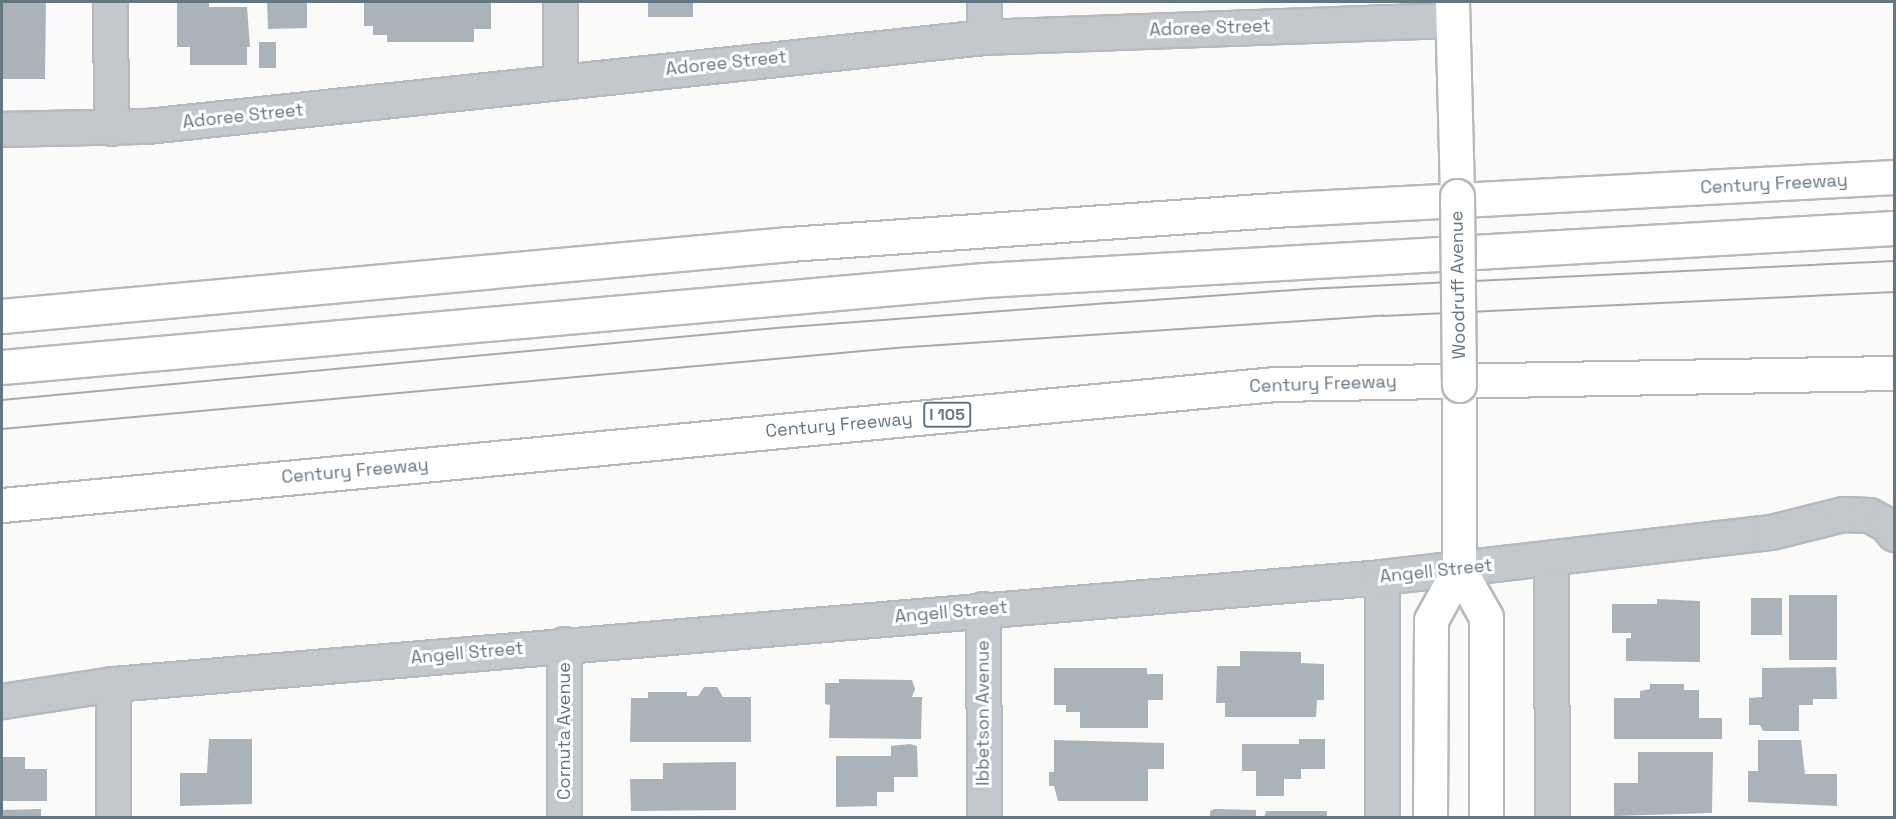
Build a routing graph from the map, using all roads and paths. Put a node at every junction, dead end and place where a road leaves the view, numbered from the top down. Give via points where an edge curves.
1 (110, 2) edge
2 (560, 2) edge
3 (984, 2) edge
4 (1452, 11) edge
5 (1381, 12) edge
6 (984, 38) junction
7 (560, 80) junction
8 (111, 128) junction
9 (2, 129) edge
10 (1894, 177) edge
11 (1894, 228) edge
12 (2, 316) edge
13 (2, 368) edge
14 (1894, 373) edge
15 (2, 505) edge
16 (1894, 533) edge
17 (1551, 559) junction
18 (1460, 569) junction
19 (1382, 577) junction
20 (983, 609) junction
21 (564, 644) junction
22 (113, 684) junction
23 (2, 700) edge
24 (113, 818) edge
25 (564, 818) edge
26 (984, 818) edge
27 (1382, 818) edge
28 (1430, 818) edge
29 (1486, 818) edge
30 (1552, 818) edge

1 - 8 street
2 - 7 street
3 - 6 street
4 - 5 street, Adoree Street
4 - 18 main road, Woodruff Avenue, bridge
5 - 6 street, Adoree Street
6 - 7 street, Adoree Street
7 - 8 street, Adoree Street
8 - 9 street, Adoree Street
10 - 12 main road, Century Freeway via 1290,208 801,243
11 - 13 main road via 984,280
14 - 15 main road, Century Freeway / I 105 via 1275,384
16 - 17 street, Angell Street via 1869,515 1843,514 1771,532
17 - 18 street, Angell Street
17 - 30 street
18 - 19 street, Angell Street
18 - 28 main road via 1431,620
18 - 29 main road, Woodruff Avenue via 1486,617
19 - 20 street, Angell Street
19 - 27 street
20 - 21 street, Angell Street
20 - 26 street, Ibbetson Avenue
21 - 22 street, Angell Street
21 - 25 street, Cornuta Avenue
22 - 23 street, Angell Street
22 - 24 street

